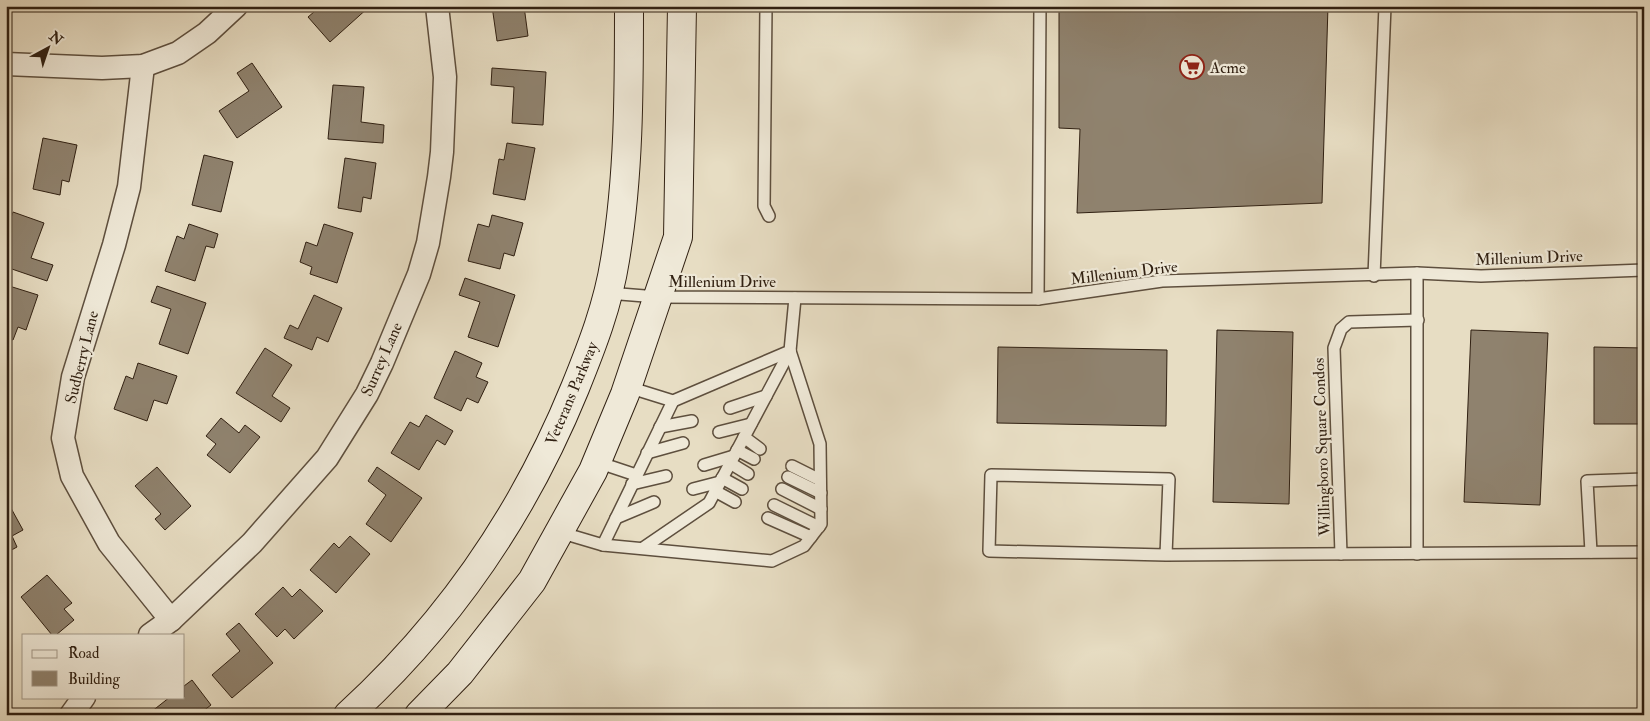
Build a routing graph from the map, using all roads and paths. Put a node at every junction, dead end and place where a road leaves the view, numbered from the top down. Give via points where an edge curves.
1 (236, 6) edge
2 (437, 6) edge
3 (629, 6) edge
4 (682, 6) edge
5 (766, 6) edge
6 (1040, 6) edge
7 (1385, 6) edge
8 (6, 64) edge
9 (143, 66) junction
10 (769, 216) dead end
11 (1644, 270) edge
12 (1417, 273) junction
13 (1374, 276) junction
14 (608, 293) junction
15 (657, 297) junction
16 (795, 298) junction
17 (1038, 299) junction
18 (1418, 320) junction
19 (790, 352) junction
20 (628, 387) junction
21 (766, 396) junction
22 (673, 401) junction
23 (730, 408) dead end
24 (692, 421) dead end
25 (751, 424) junction
26 (660, 426) junction
27 (719, 432) dead end
28 (744, 437) junction
29 (683, 443) dead end
30 (647, 453) junction
31 (734, 456) junction
32 (597, 462) junction
33 (704, 466) dead end
34 (748, 474) dead end
35 (666, 476) dead end
36 (1644, 479) edge
37 (634, 480) junction
38 (820, 480) junction
39 (719, 484) junction
40 (693, 489) dead end
41 (742, 489) dead end
42 (782, 489) dead end
43 (821, 493) junction
44 (654, 502) dead end
45 (735, 502) dead end
46 (774, 505) dead end
47 (821, 509) junction
48 (616, 518) junction
49 (768, 518) dead end
50 (819, 527) junction
51 (559, 532) junction
52 (808, 542) junction
53 (603, 545) junction
54 (643, 548) junction
55 (1591, 552) junction
56 (1644, 552) edge
57 (1341, 554) junction
58 (1417, 554) junction
59 (1166, 555) junction
60 (171, 620) junction
61 (151, 634) edge
62 (83, 698) edge
63 (71, 715) edge
64 (348, 715) edge
65 (418, 715) edge

1 - 9 street via 207,33 178,53
2 - 60 street, Surrey Lane via 444,77 439,177 428,243 419,274 382,363 367,394 327,458 252,543
3 - 14 main road, Veterans Parkway via 626,139 615,259
4 - 15 main road via 678,237
5 - 10 lane via 764,206
6 - 17 lane
7 - 13 lane
8 - 9 street via 102,68
9 - 60 street, Sudberry Lane via 129,187 73,377 63,438 72,476 108,543
11 - 12 lane, Millenium Drive via 1481,276
12 - 13 lane, Millenium Drive
12 - 18 lane
13 - 17 lane, Millenium Drive via 1162,281
14 - 15 lane, Millenium Drive
14 - 64 main road, Veterans Parkway via 603,317 557,431 530,486 499,537 416,646 387,680
15 - 16 lane, Millenium Drive
15 - 20 main road
16 - 17 lane, Millenium Drive
16 - 19 lane
18 - 57 lane, Willingboro Square Condos via 1349,322 1341,330 1334,348
18 - 58 lane
19 - 21 lane
19 - 22 lane
19 - 38 lane via 820,444
20 - 22 lane
20 - 32 main road
21 - 23 lane
21 - 25 lane
22 - 26 lane
24 - 26 lane
25 - 27 lane
25 - 28 lane
26 - 30 lane
28 - 31 lane
28 - 31 lane via 757,454
29 - 30 lane
30 - 37 lane
31 - 33 lane
31 - 34 lane
31 - 39 lane
32 - 37 lane
32 - 51 main road
35 - 37 lane
36 - 55 lane via 1588,480
37 - 48 lane
38 - 43 lane
38 - 43 lane via 790,471
39 - 40 lane
39 - 41 lane
39 - 45 lane
39 - 54 lane via 709,502
42 - 47 lane
43 - 47 lane
44 - 48 lane
46 - 50 lane
47 - 50 lane
48 - 53 lane
49 - 52 lane
50 - 52 lane
51 - 53 lane
51 - 65 main road via 532,581 460,673
52 - 54 lane via 772,561
53 - 54 lane
55 - 56 lane, Willingboro Square Condos
55 - 58 lane, Willingboro Square Condos
57 - 58 lane, Willingboro Square Condos
57 - 59 lane, Willingboro Square Condos
59 - 59 lane, Willingboro Square Condos via 1169,479 991,475 989,551
60 - 61 street, Surrey Lane
62 - 63 street

